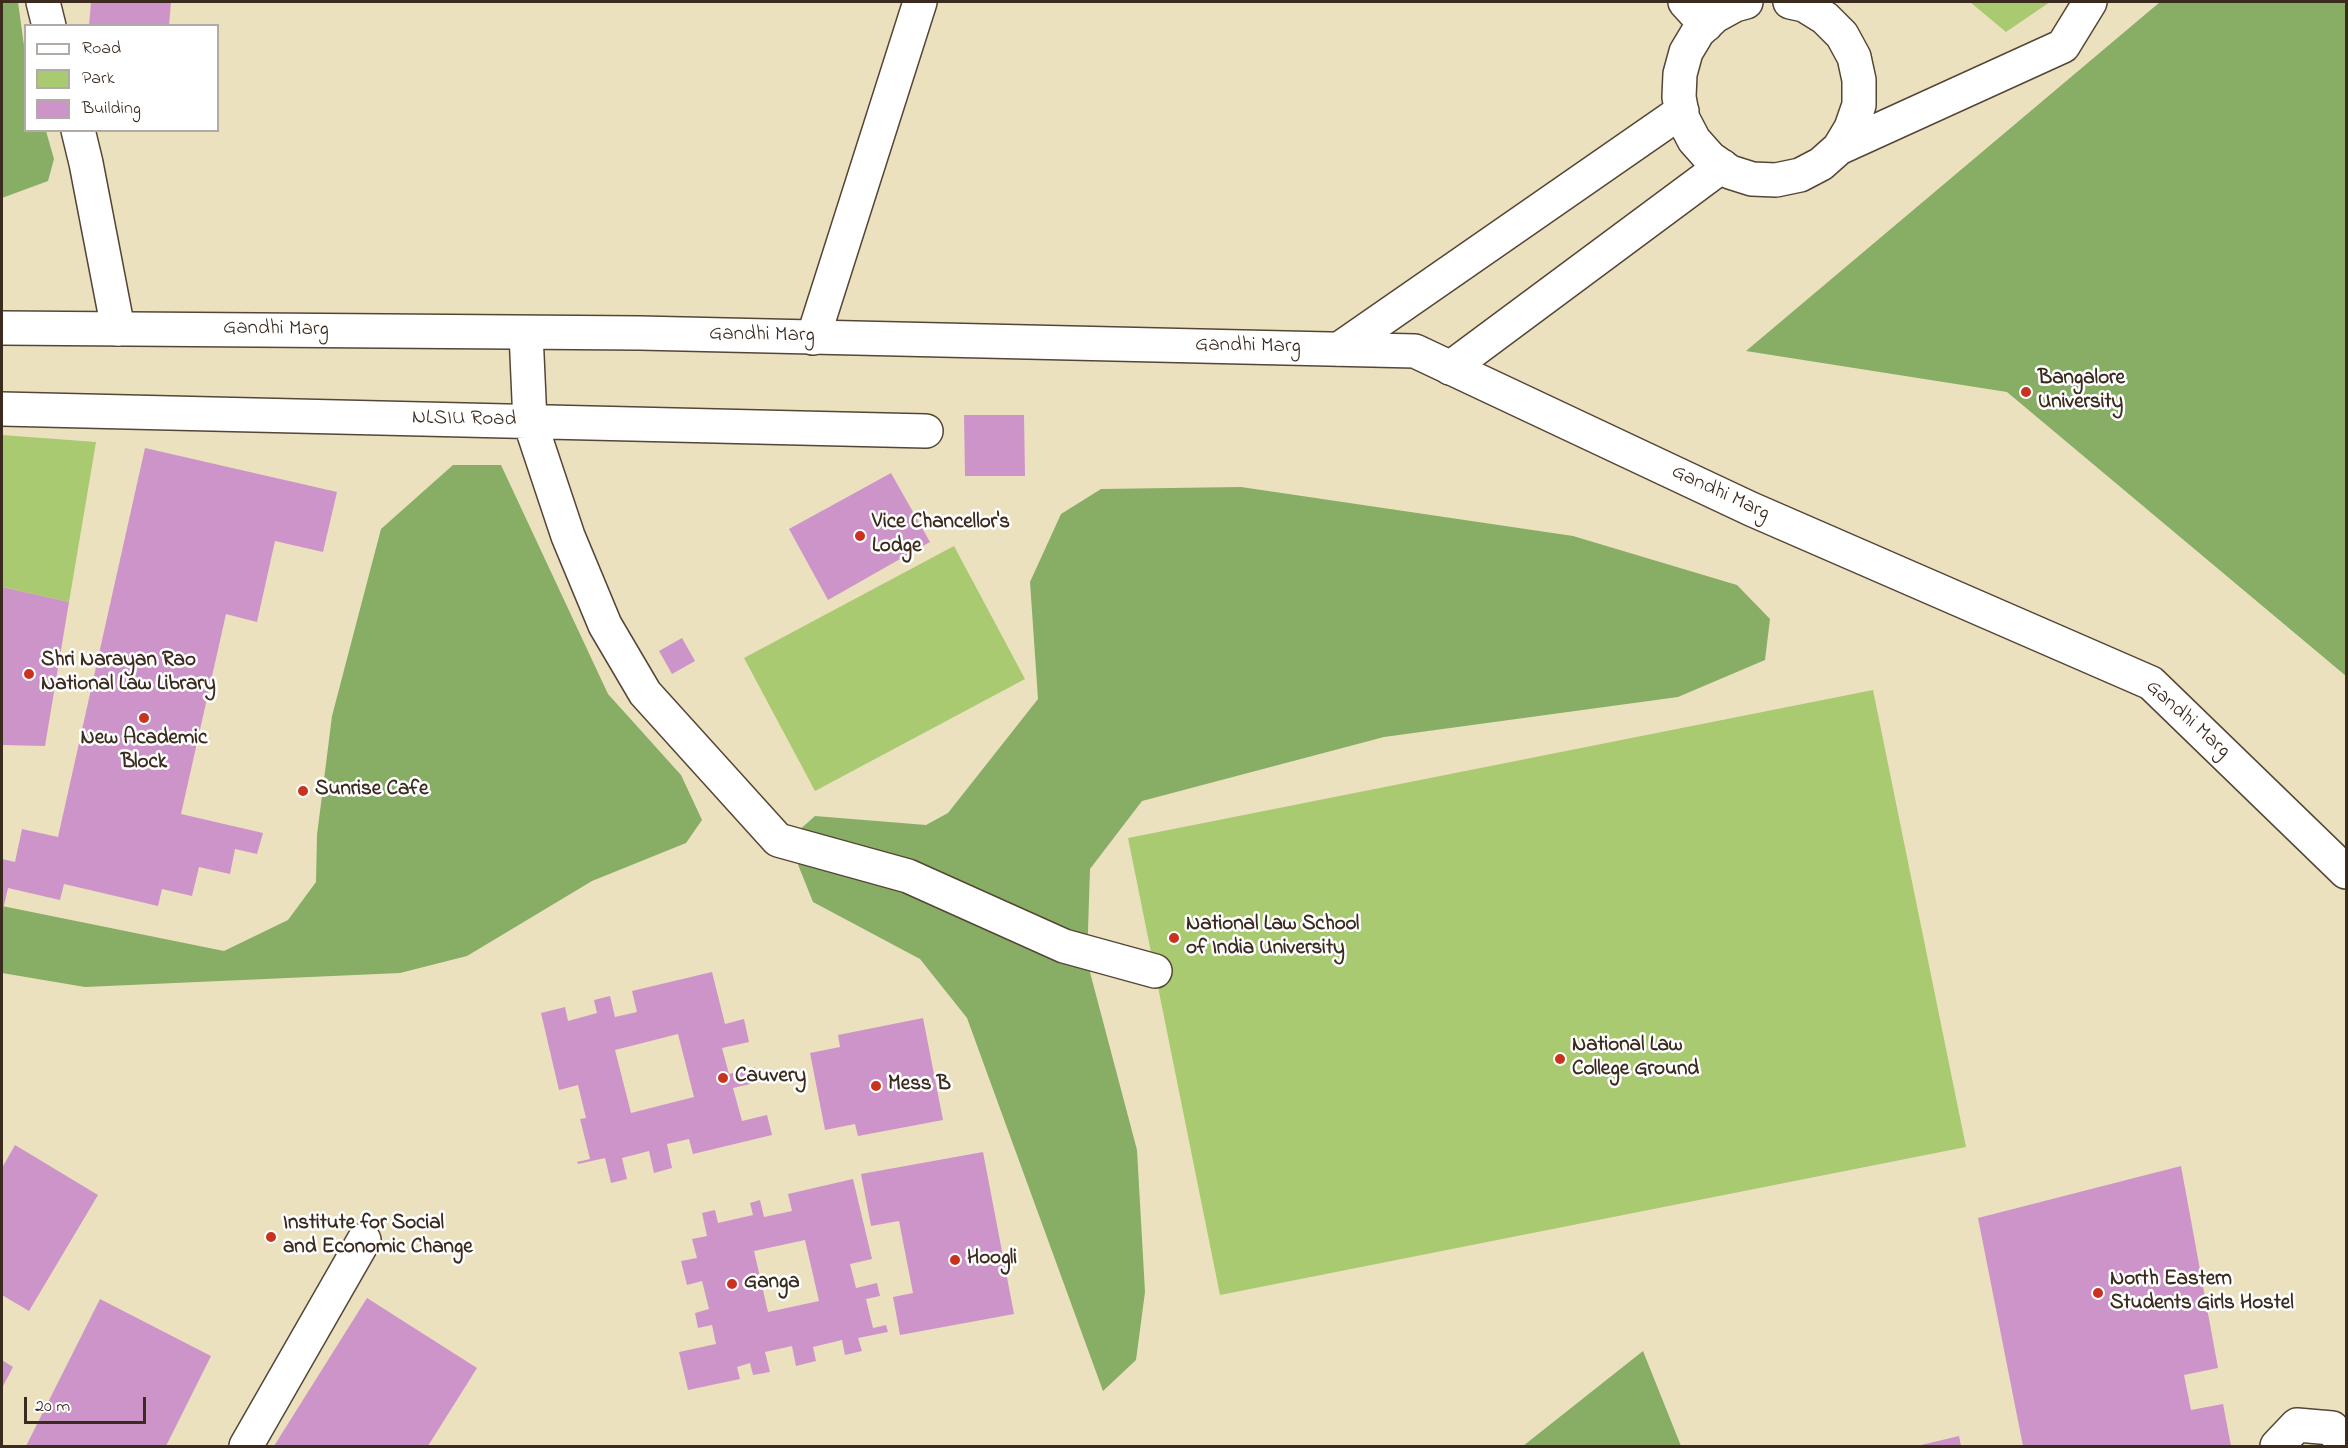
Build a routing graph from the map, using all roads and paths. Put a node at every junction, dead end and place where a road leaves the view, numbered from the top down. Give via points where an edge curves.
1 (43, 2) edge
2 (920, 2) edge
3 (1746, 2) edge
4 (1790, 2) edge
5 (2090, 2) edge
6 (1695, 13) edge
7 (1839, 14) edge
8 (49, 24) edge
9 (1682, 111) junction
10 (78, 132) edge
11 (1839, 148) junction
12 (1722, 166) junction
13 (2, 328) edge
14 (118, 329) junction
15 (526, 333) junction
16 (813, 338) junction
17 (1339, 349) junction
18 (1450, 368) junction
19 (2, 409) edge
20 (530, 422) junction
21 (926, 431) dead end
22 (2346, 872) edge
23 (1155, 971) dead end
24 (364, 1240) dead end
25 (246, 1446) edge
26 (2277, 1446) edge
27 (2344, 1446) edge

1 - 8 main road
2 - 16 main road
3 - 6 main road via 1715,16
4 - 7 main road via 1804,5 1825,18
5 - 11 main road via 2064,46
6 - 9 main road via 1698,32 1686,51 1680,74
7 - 11 main road via 1842,35 1854,57 1859,80 1859,105
9 - 12 main road via 1694,140
9 - 17 main road
10 - 14 main road
11 - 12 main road via 1800,175 1776,180 1752,179
12 - 18 main road
13 - 14 main road, Gandhi Marg
14 - 15 main road, Gandhi Marg
15 - 16 main road, Gandhi Marg
15 - 20 main road
16 - 17 main road, Gandhi Marg
17 - 18 main road, Gandhi Marg via 1414,351
18 - 22 main road, Gandhi Marg via 1751,508 2151,683
19 - 20 main road, NLSIU Road
20 - 21 main road, NLSIU Road
20 - 23 main road via 568,536 605,625 639,684 778,840 908,876 1064,946
24 - 25 main road
26 - 27 main road via 2297,1425 2331,1428

